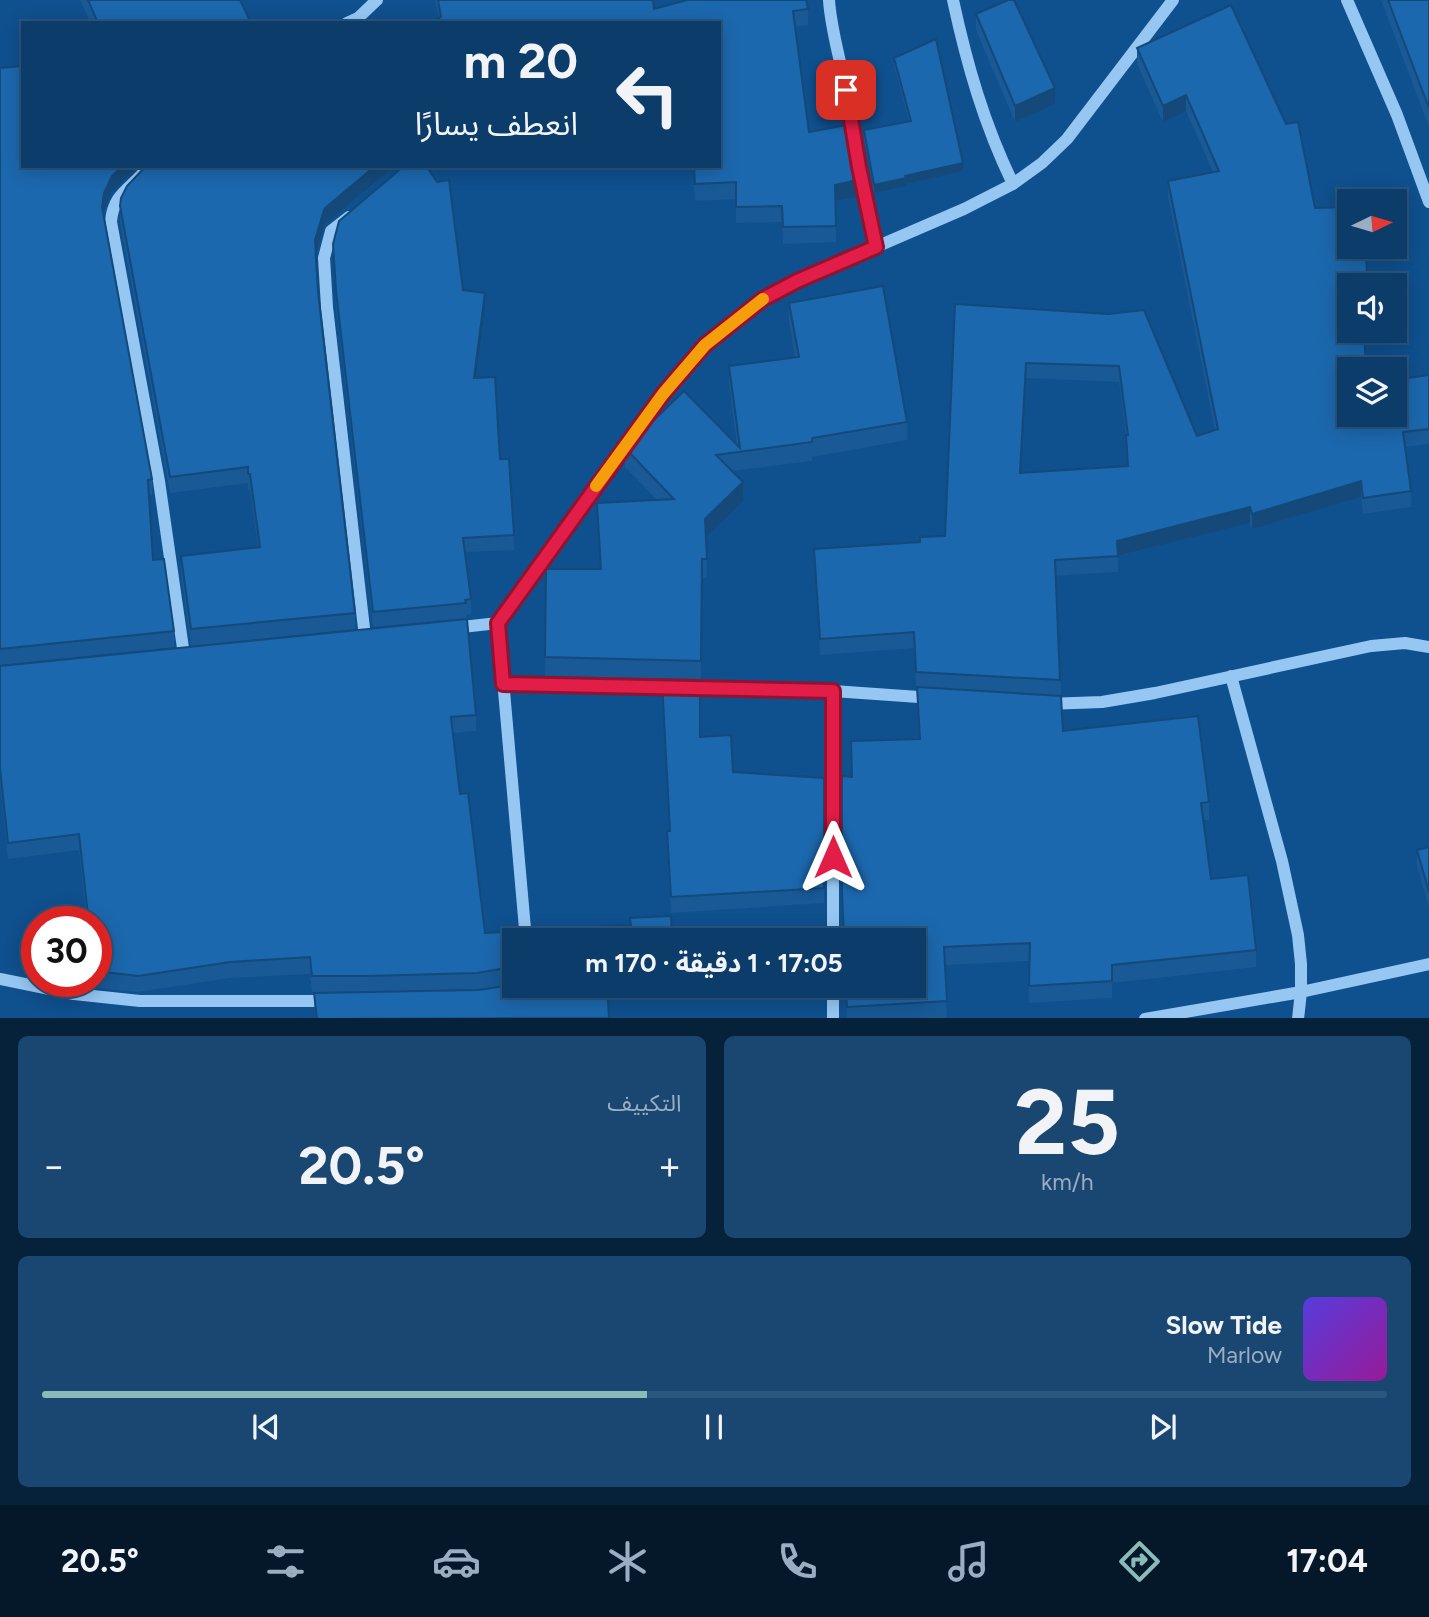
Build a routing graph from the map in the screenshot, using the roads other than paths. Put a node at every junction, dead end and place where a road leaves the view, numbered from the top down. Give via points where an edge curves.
1 (377, 0) edge
2 (829, 0) edge
3 (953, 0) edge
4 (1172, 0) edge
5 (1348, 0) edge
6 (355, 21) edge
7 (147, 168) edge
8 (1013, 184) junction
9 (1429, 202) edge
10 (363, 205) edge
11 (876, 247) junction
12 (498, 623) junction
13 (445, 628) edge
14 (351, 638) edge
15 (1429, 647) edge
16 (198, 653) edge
17 (1231, 676) junction
18 (503, 684) junction
19 (833, 691) junction
20 (943, 698) edge
21 (1034, 704) edge
22 (525, 928) edge
23 (833, 928) edge
24 (1429, 964) edge
25 (0, 979) edge
26 (1301, 992) junction
27 (833, 998) edge
28 (340, 1001) edge
29 (833, 1018) edge
30 (1145, 1018) edge
31 (1298, 1018) edge

1 - 6 street
2 - 11 street
3 - 8 street via 970,74
4 - 8 street via 1067,139
5 - 9 street
7 - 16 street via 120,195 111,222 159,481 178,656
8 - 11 street
10 - 14 street via 331,231 324,258 372,636
11 - 12 street via 763,299 705,345 663,394
12 - 13 street
12 - 18 street
15 - 17 street via 1405,643 1371,646
17 - 21 street via 1102,702
17 - 26 street via 1282,861 1298,935
18 - 19 street
18 - 22 street
19 - 20 street
19 - 23 street
24 - 26 street
25 - 28 street via 141,1001
26 - 30 street
26 - 31 street
27 - 29 street

